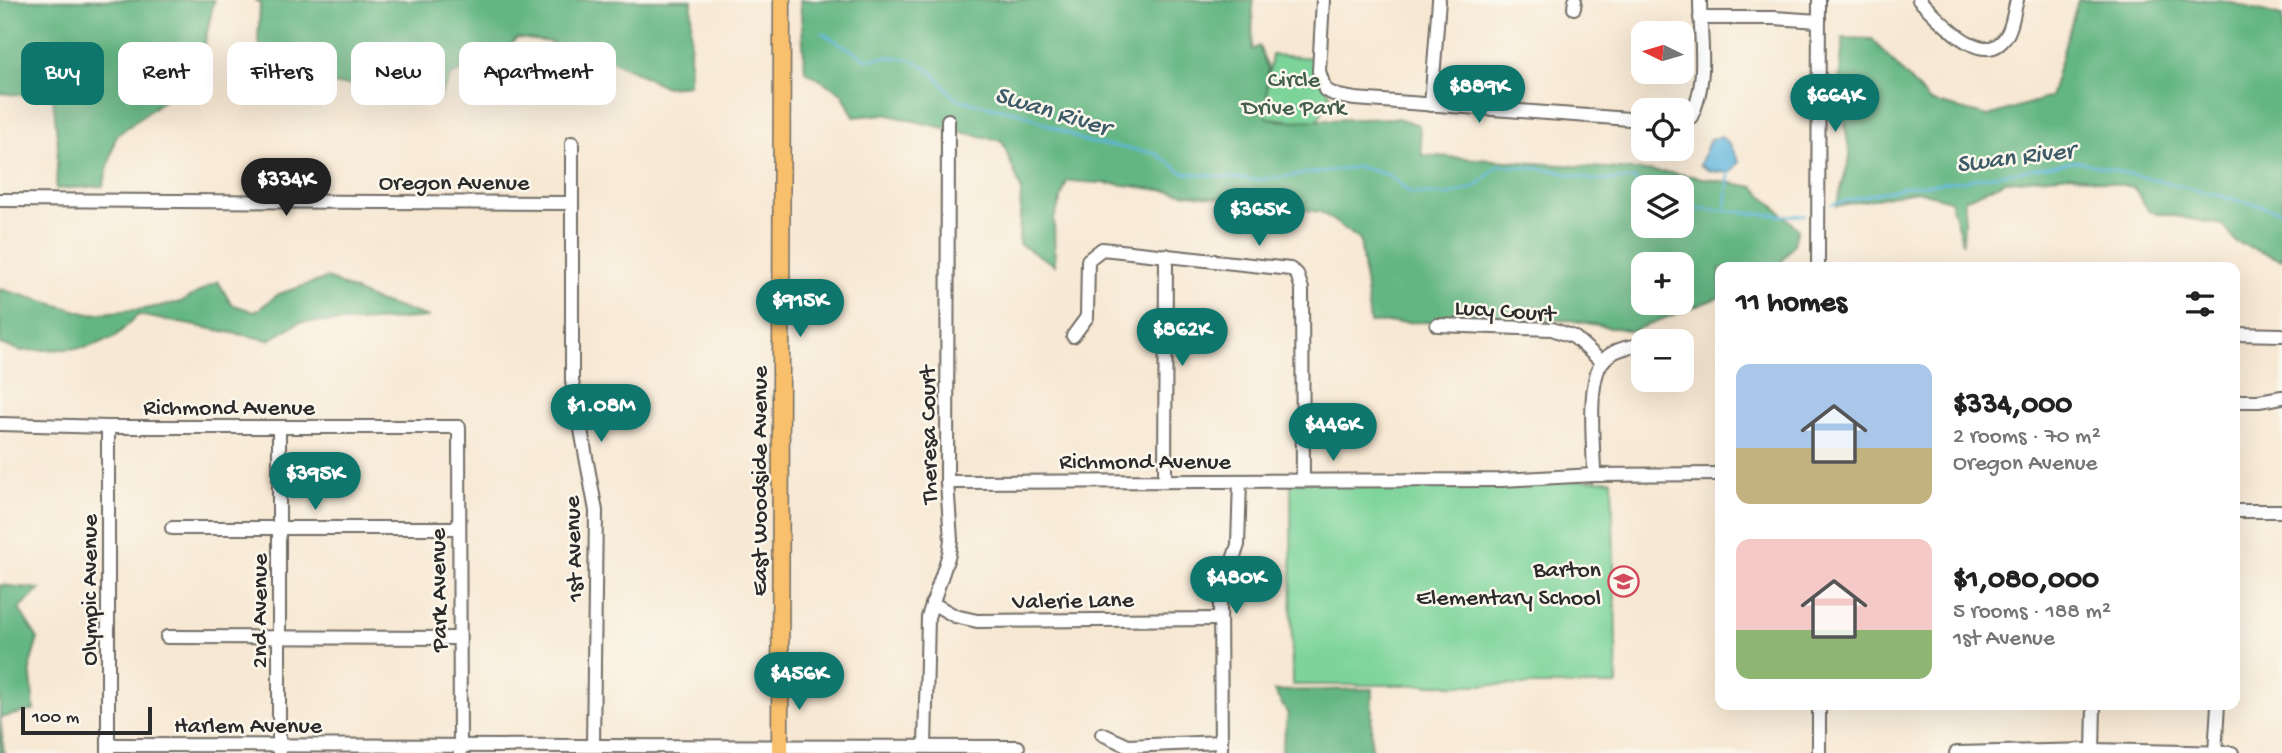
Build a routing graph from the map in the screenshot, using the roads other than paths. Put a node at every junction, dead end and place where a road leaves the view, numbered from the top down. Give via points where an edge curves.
1 (782, 0) edge
2 (1323, 0) edge
3 (1439, 0) edge
4 (1700, 0) edge
5 (1819, 0) edge
6 (1919, 0) edge
7 (2017, 0) edge
8 (1700, 18) junction
9 (1819, 21) junction
10 (1431, 105) junction
11 (1694, 111) edge
12 (1631, 119) edge
13 (948, 120) dead end
14 (572, 143) dead end
15 (0, 200) edge
16 (571, 203) junction
17 (1166, 255) junction
18 (1818, 262) edge
19 (1437, 325) dead end
20 (2240, 334) edge
21 (2282, 335) edge
22 (1073, 336) dead end
23 (1631, 346) edge
24 (1602, 362) junction
25 (2282, 397) edge
26 (2240, 401) edge
27 (0, 425) edge
28 (108, 427) junction
29 (279, 427) junction
30 (459, 427) joint
31 (1715, 474) edge
32 (1594, 475) junction
33 (1165, 480) junction
34 (1303, 480) junction
35 (1240, 481) junction
36 (947, 482) junction
37 (2240, 511) edge
38 (2282, 511) edge
39 (172, 528) dead end
40 (457, 528) junction
41 (279, 529) junction
42 (932, 603) junction
43 (1219, 619) junction
44 (167, 636) dead end
45 (279, 638) junction
46 (459, 638) junction
47 (1819, 710) edge
48 (2094, 710) edge
49 (2218, 710) edge
50 (1102, 734) dead end
51 (593, 745) junction
52 (925, 746) junction
53 (1018, 747) dead end
54 (1221, 748) edge
55 (108, 749) edge
56 (279, 749) edge
57 (460, 749) edge
58 (622, 749) edge
59 (780, 750) edge
60 (972, 750) edge
61 (2093, 751) edge
62 (1819, 753) edge
63 (1956, 753) edge
64 (2216, 753) edge
65 (2232, 753) edge

1 - 59 main road, East Woodside Avenue
2 - 10 street via 1319,71 1325,89 1355,99
3 - 10 street
4 - 8 street
5 - 9 street
6 - 7 street via 1966,43 1979,47 2003,41
8 - 9 street
8 - 11 street via 1702,80
9 - 18 street
10 - 12 street
13 - 36 street, Theresa Court
14 - 16 street, 1st Avenue
15 - 16 street, Oregon Avenue
16 - 51 street, 1st Avenue via 572,381 596,511
17 - 22 street via 1113,248 1093,254 1086,270 1087,317
17 - 33 street
17 - 34 street via 1278,267 1297,274 1302,289
19 - 24 street, Lucy Court via 1552,329 1574,337
20 - 21 street
23 - 24 street
24 - 32 street via 1595,377
25 - 26 street
27 - 28 street, Richmond Avenue
28 - 29 street, Richmond Avenue
28 - 55 street, Olympic Avenue
29 - 30 street, Richmond Avenue
29 - 41 street, 2nd Avenue
30 - 40 street, Park Avenue
31 - 32 street, Richmond Avenue
32 - 34 street, Richmond Avenue
33 - 35 street, Richmond Avenue
33 - 36 street, Richmond Avenue
34 - 35 street, Richmond Avenue
35 - 43 street via 1238,545 1222,587
36 - 42 street, Theresa Court via 951,540
37 - 38 street
39 - 41 street
40 - 41 street
40 - 46 street, Park Avenue
41 - 45 street, 2nd Avenue
42 - 43 street, Valerie Lane via 977,621
42 - 52 street, Theresa Court
43 - 54 street
44 - 45 street
45 - 46 street
45 - 56 street, 2nd Avenue
46 - 57 street, Park Avenue
47 - 62 street
48 - 61 street
49 - 64 street
50 - 54 street via 1128,746
51 - 57 street, Harlem Avenue
51 - 58 street, Harlem Avenue
52 - 59 street, Harlem Avenue
52 - 60 street, Harlem Avenue
53 - 60 street, Harlem Avenue
55 - 56 street, Harlem Avenue
56 - 57 street, Harlem Avenue
58 - 59 street, Harlem Avenue
61 - 63 street
61 - 64 street
64 - 65 street

